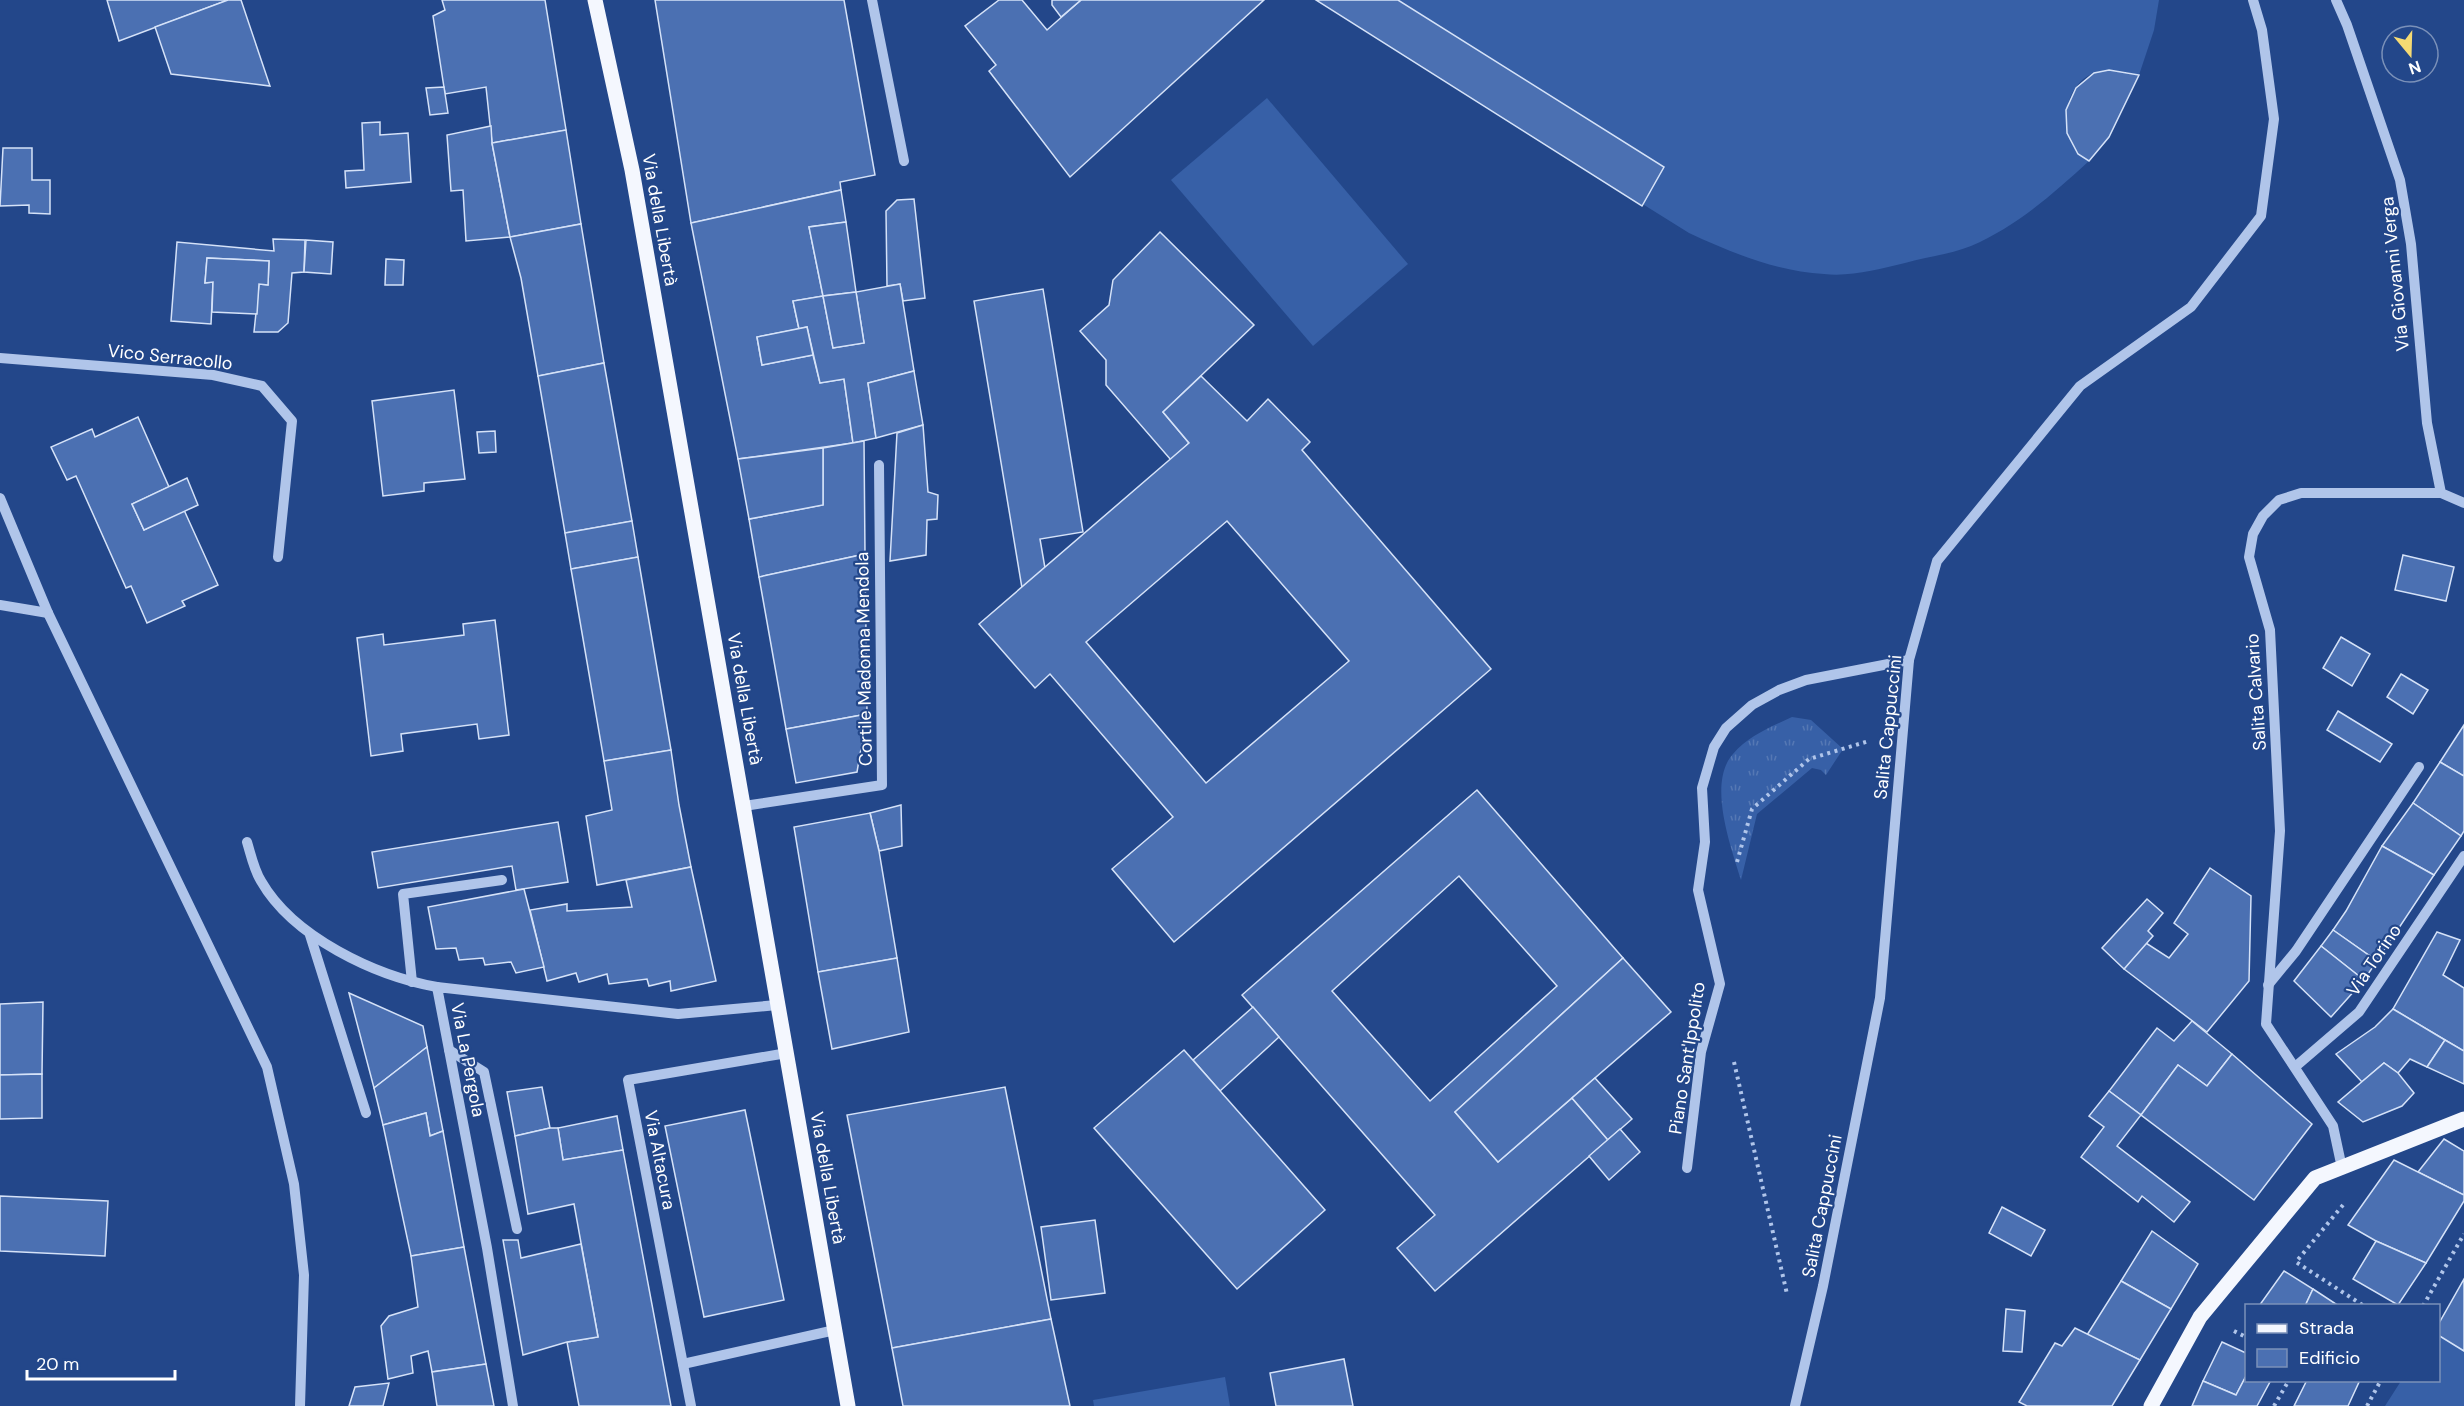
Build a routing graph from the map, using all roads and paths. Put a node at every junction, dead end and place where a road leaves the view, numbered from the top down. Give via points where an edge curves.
1 (595, 0) edge
2 (873, 0) edge
3 (2253, 0) edge
4 (2336, 0) edge
5 (904, 161) dead end
6 (0, 358) edge
7 (879, 465) dead end
8 (2441, 493) junction
9 (0, 498) edge
10 (2464, 503) edge
11 (278, 557) dead end
12 (0, 605) edge
13 (48, 613) junction
14 (1909, 660) junction
15 (1903, 730) junction
16 (2420, 767) dead end
17 (744, 806) junction
18 (247, 842) dead end
19 (2464, 855) edge
20 (1736, 865) dead end
21 (502, 880) dead end
22 (310, 935) junction
23 (412, 982) junction
24 (2268, 985) junction
25 (437, 987) junction
26 (777, 1005) junction
27 (449, 1050) junction
28 (787, 1053) junction
29 (1734, 1062) dead end
30 (2295, 1067) junction
31 (366, 1113) dead end
32 (2464, 1119) edge
33 (1687, 1168) dead end
34 (2342, 1168) junction
35 (517, 1229) dead end
36 (2464, 1234) edge
37 (2296, 1262) dead end
38 (2362, 1304) edge
39 (2424, 1304) edge
40 (1814, 1322) junction
41 (835, 1330) junction
42 (683, 1364) junction
43 (2288, 1382) edge
44 (2380, 1382) edge
45 (300, 1406) edge
46 (513, 1406) edge
47 (691, 1406) edge
48 (848, 1406) edge
49 (1795, 1406) edge
50 (2151, 1406) edge
51 (2274, 1406) edge
52 (2367, 1406) edge

1 - 17 main road, Via della Libertà via 632,170
2 - 5 street
3 - 14 street, Salita Cappuccini via 2262,30 2274,119 2261,216 2191,307 2080,386 1937,561
4 - 8 street, Via Giovanni Verga via 2400,180 2411,244 2427,423
6 - 11 street, Vico Serracollo via 213,375 262,386 292,421
7 - 17 street, Cortile Madonna Mendola via 882,785
8 - 10 street
8 - 24 street, Salita Calvario via 2301,493 2279,500 2262,516 2253,534 2249,557 2271,630 2280,831
9 - 13 street
12 - 13 street
13 - 45 street via 267,1067 294,1184 304,1275
14 - 15 street, Salita Cappuccini
14 - 33 street, Piano Sant'Ippolito via 1806,680 1779,690 1752,705 1726,728 1714,747 1702,788 1705,842 1698,890 1719,984 1701,1052
15 - 20 path via 1809,759 1752,809
15 - 40 street, Salita Cappuccini via 1881,998
16 - 24 street via 2296,951
17 - 26 main road, Via della Libertà
18 - 22 street via 260,880 285,913
19 - 30 street, Via Torino via 2359,1012
21 - 23 street via 403,894
22 - 23 street via 376,969
22 - 31 street
23 - 25 street
24 - 30 street, Salita Calvario via 2266,1024
25 - 26 street, Via La Pergola via 678,1014
25 - 27 street, Via La Pergola
26 - 28 main road, Via della Libertà
27 - 35 street via 484,1072
27 - 46 street, Via La Pergola
28 - 41 main road, Via della Libertà
28 - 42 street, Via Altacura via 628,1080
29 - 40 path via 1789,1300
30 - 34 street, Salita Calvario via 2333,1126
32 - 34 main road
34 - 50 main road via 2315,1179 2200,1317
36 - 39 path
37 - 38 path
40 - 49 street, Salita Cappuccini
41 - 42 street
41 - 48 main road, Via della Libertà
42 - 47 street, Via Altacura
43 - 51 path
44 - 52 path

